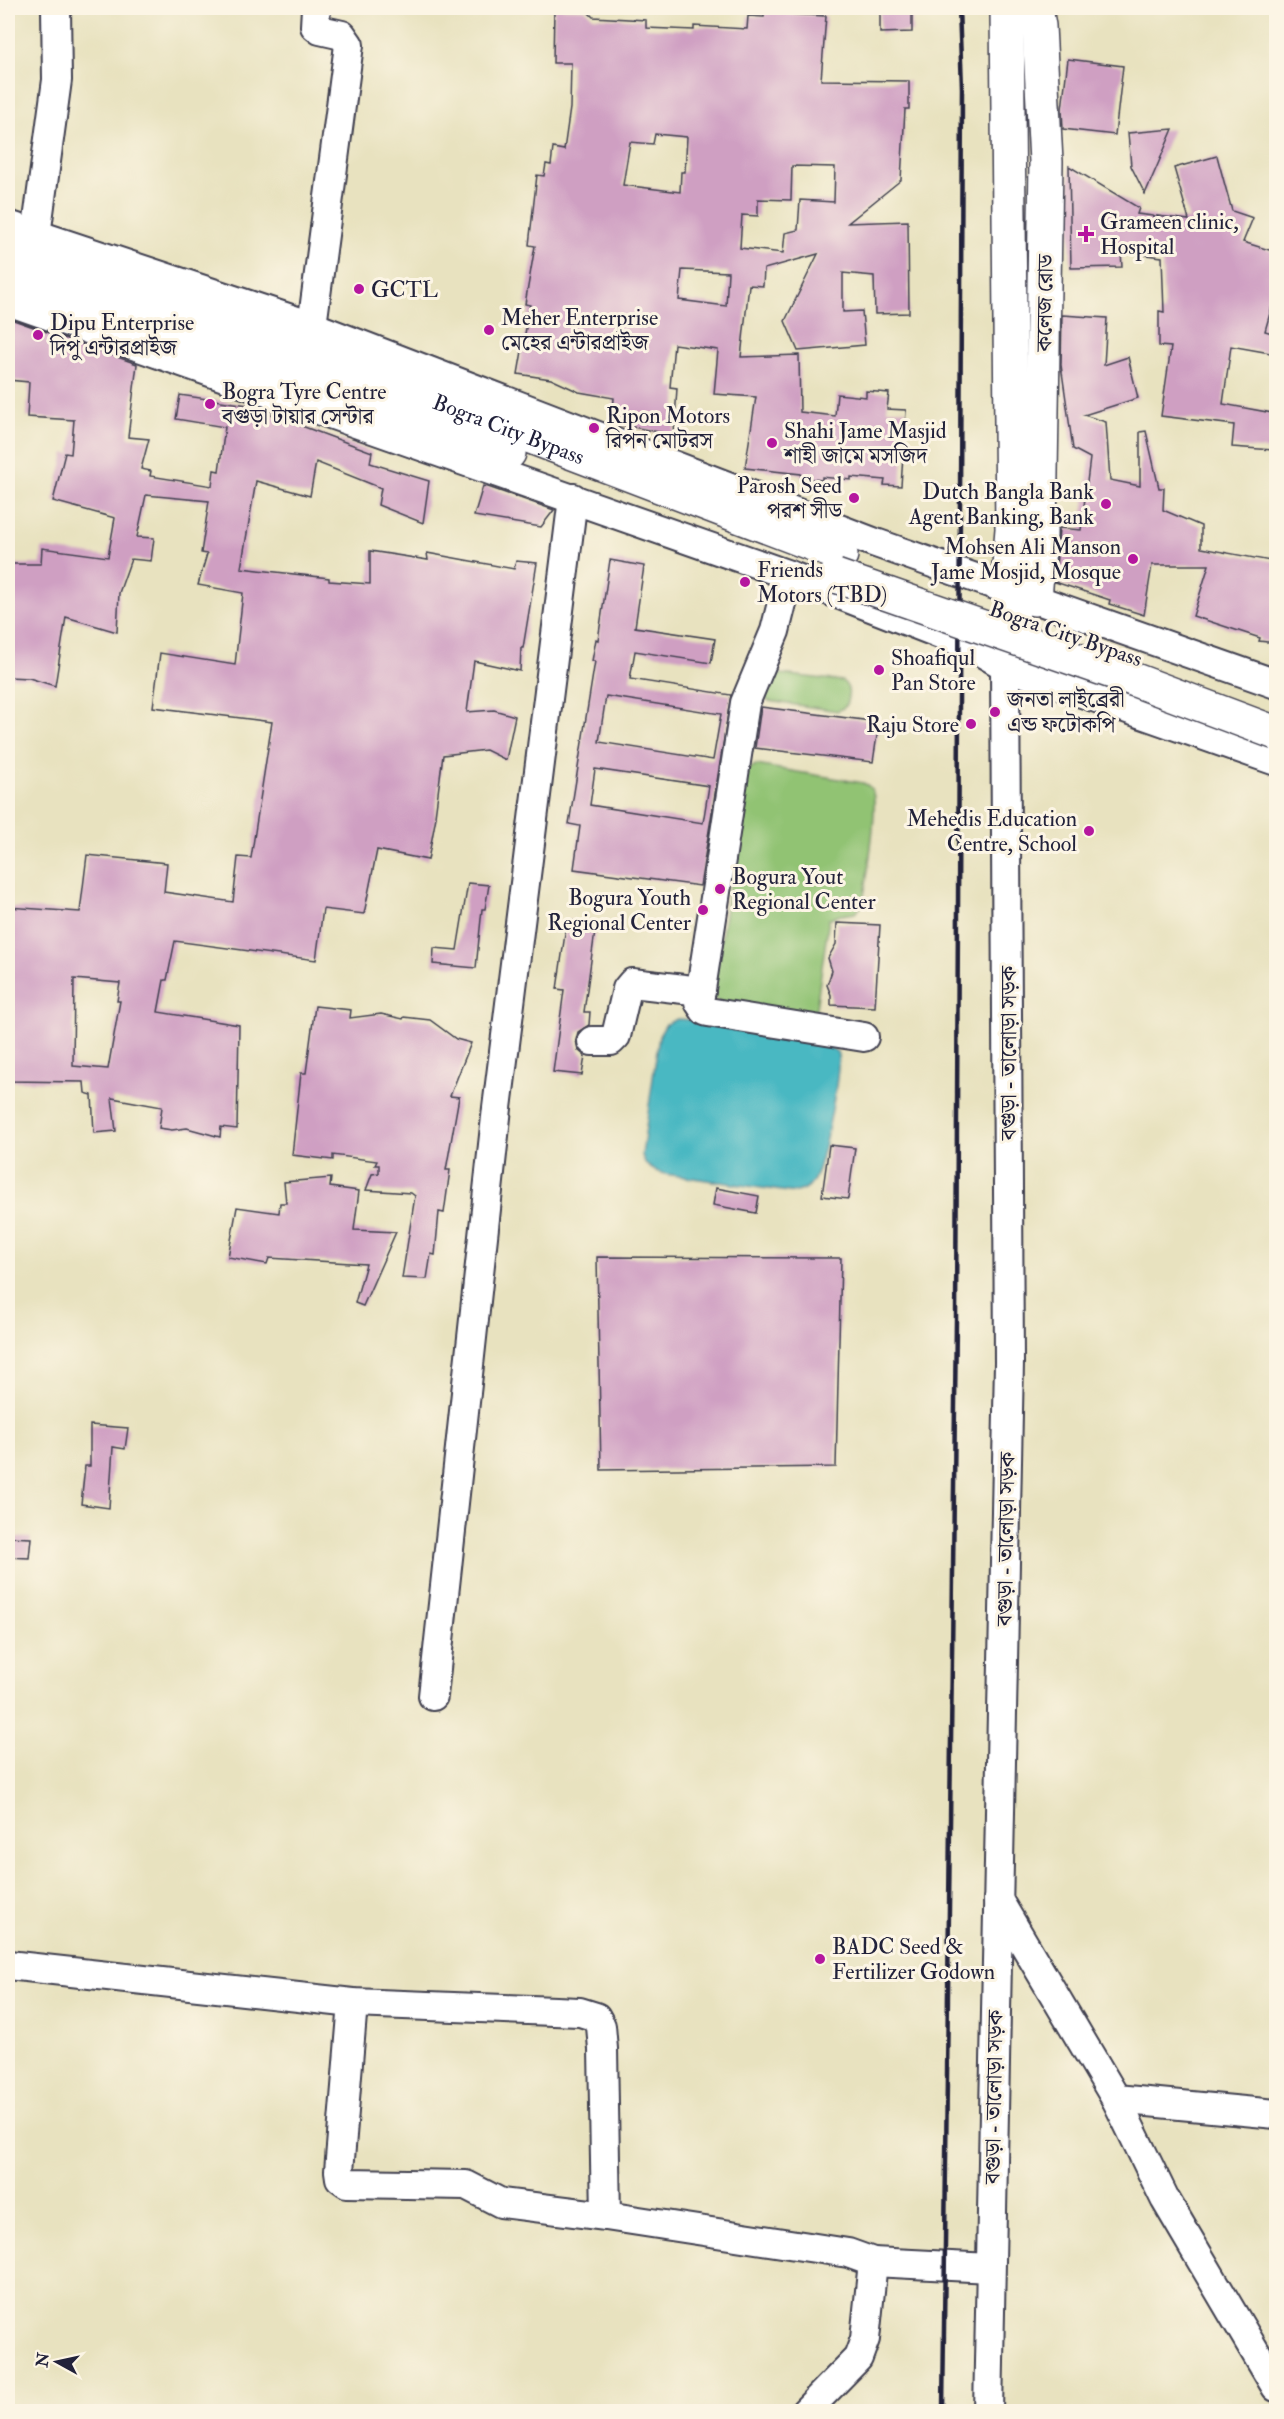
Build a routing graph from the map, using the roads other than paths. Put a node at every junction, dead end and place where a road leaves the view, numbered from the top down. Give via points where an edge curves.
1 (56, 8) edge
2 (316, 8) edge
3 (1007, 8) edge
4 (1036, 8) edge
5 (8, 225) edge
6 (36, 235) junction
7 (8, 256) edge
8 (8, 282) edge
9 (8, 302) edge
10 (312, 326) junction
11 (573, 498) junction
12 (789, 575) junction
13 (1020, 594) junction
14 (1005, 666) junction
15 (1276, 684) edge
16 (1276, 708) edge
17 (1276, 733) edge
18 (1276, 761) edge
19 (701, 992) junction
20 (864, 1037) dead end
21 (592, 1041) dead end
22 (433, 1696) dead end
23 (998, 1900) junction
24 (8, 1965) edge
25 (353, 2003) junction
26 (1116, 2099) junction
27 (1276, 2114) edge
28 (606, 2216) junction
29 (873, 2262) junction
30 (990, 2268) junction
31 (1276, 2387) edge
32 (805, 2412) edge
33 (988, 2412) edge

1 - 6 street via 57,80
2 - 10 street via 315,26 342,35 349,45
3 - 13 highway, কলেজ রোড via 1012,529
4 - 13 highway, কলেজ রোড via 1046,162 1040,524
5 - 6 street
6 - 10 street
7 - 16 highway, Bogra City Bypass via 323,358 841,555
8 - 17 highway, Bogra City Bypass, bridge via 538,463 836,576
9 - 11 street
10 - 13 street via 873,542
11 - 12 street
11 - 22 street via 497,1108
12 - 14 street via 972,646
12 - 19 street via 775,631 746,703
13 - 14 street, বগুড়া - তালোড়া সড়ক
13 - 15 street
14 - 18 street
14 - 23 street, বগুড়া - তালোড়া সড়ক via 1009,1362
19 - 20 street via 699,1002 705,1011
19 - 21 street via 632,983 627,989 616,1036 611,1041
23 - 26 street
23 - 30 street, বগুড়া - তালোড়া সড়ক
24 - 25 street
25 - 28 street via 580,2012 596,2017 603,2049
25 - 28 street via 340,2178 347,2183 466,2185 501,2203
26 - 27 street
26 - 31 street via 1165,2199
28 - 29 street via 848,2253
29 - 30 street
29 - 32 street via 865,2339 858,2358
30 - 33 street, বগুড়া - তালোড়া সড়ক

